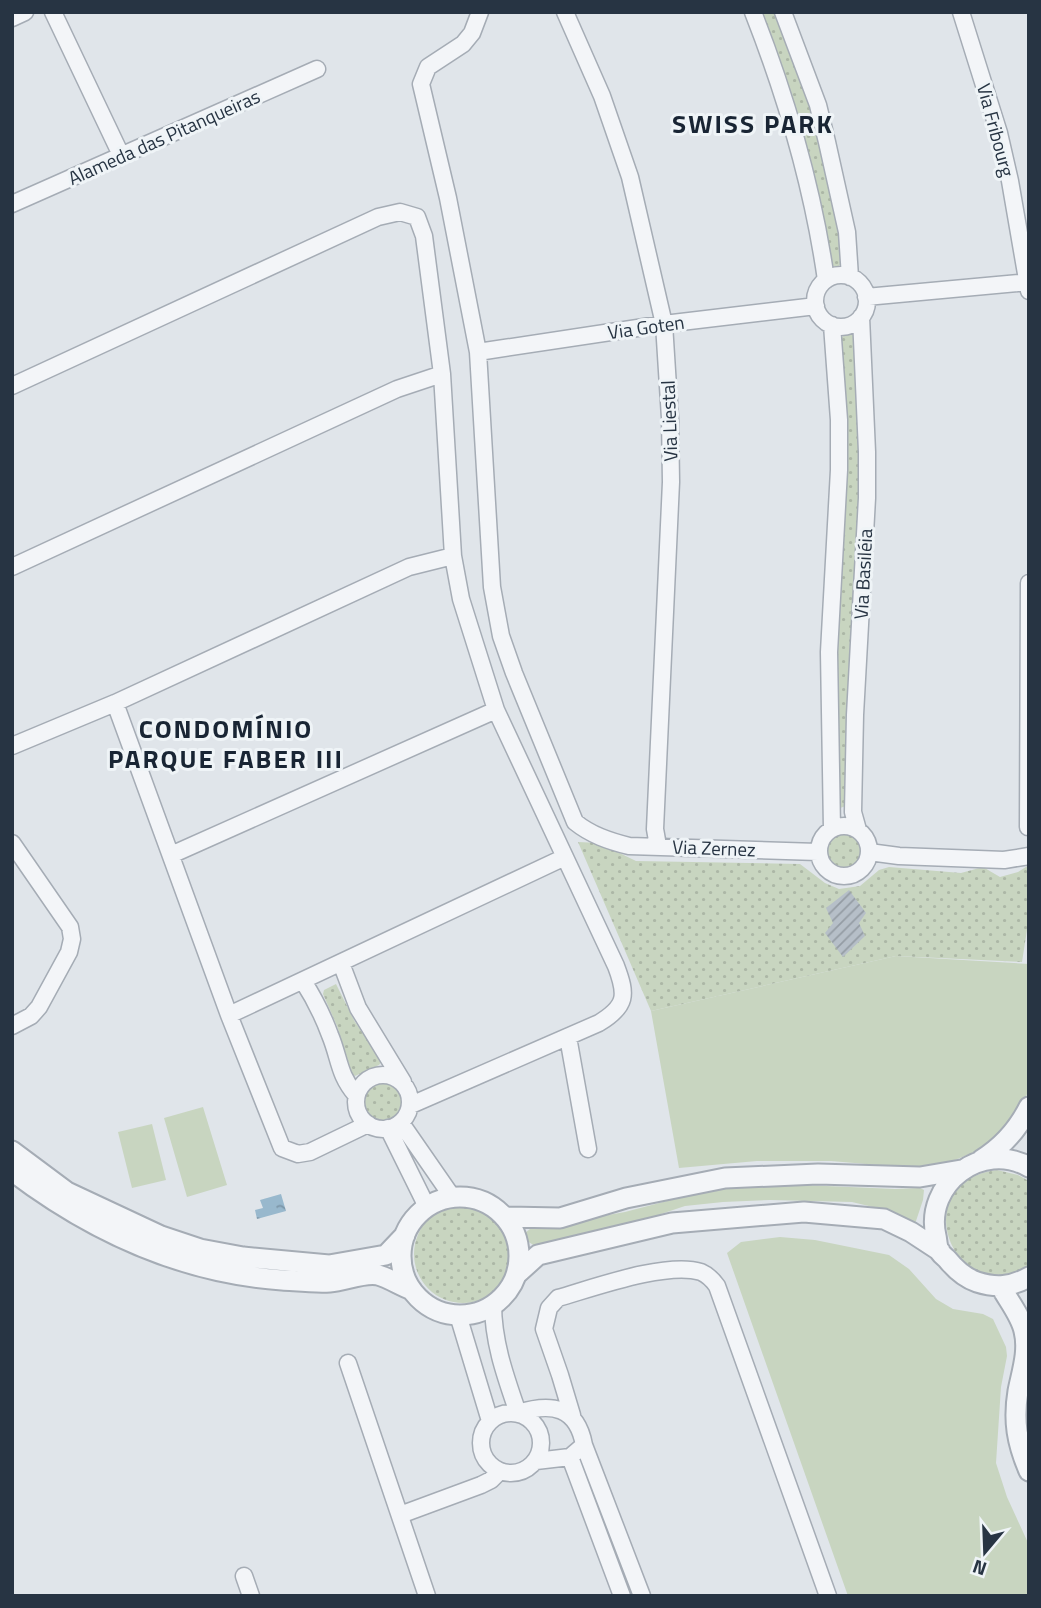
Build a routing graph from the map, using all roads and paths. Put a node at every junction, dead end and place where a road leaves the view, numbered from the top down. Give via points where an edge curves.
1 (25, 12) edge
2 (53, 12) edge
3 (481, 12) edge
4 (565, 12) edge
5 (753, 12) edge
6 (783, 12) edge
7 (961, 12) edge
8 (12, 18) edge
9 (317, 69) dead end
10 (121, 155) junction
11 (12, 204) edge
12 (850, 277) junction
13 (826, 280) junction
14 (1028, 286) edge
15 (866, 297) junction
16 (816, 306) junction
17 (862, 317) junction
18 (664, 324) junction
19 (832, 325) junction
20 (478, 352) junction
21 (442, 374) junction
22 (12, 386) edge
23 (453, 556) junction
24 (12, 567) edge
25 (1029, 583) edge
26 (115, 704) junction
27 (496, 710) junction
28 (12, 746) edge
29 (1028, 827) edge
30 (832, 829) junction
31 (858, 830) junction
32 (12, 843) edge
33 (658, 846) junction
34 (818, 852) junction
35 (869, 852) junction
36 (171, 855) junction
37 (1029, 855) edge
38 (565, 856) junction
39 (341, 962) junction
40 (303, 981) junction
41 (229, 1016) junction
42 (12, 1026) edge
43 (568, 1037) junction
44 (403, 1082) junction
45 (356, 1095) junction
46 (411, 1105) junction
47 (1029, 1107) edge
48 (368, 1124) junction
49 (395, 1126) junction
50 (588, 1149) dead end
51 (12, 1151) edge
52 (970, 1165) junction
53 (1029, 1167) edge
54 (12, 1171) edge
55 (453, 1198) junction
56 (428, 1207) junction
57 (504, 1217) junction
58 (405, 1235) junction
59 (940, 1251) junction
60 (517, 1274) junction
61 (1029, 1277) edge
62 (1000, 1287) junction
63 (412, 1290) junction
64 (493, 1304) junction
65 (458, 1315) junction
66 (501, 1362) junction
67 (348, 1363) dead end
68 (474, 1370) junction
69 (518, 1413) junction
70 (572, 1415) junction
71 (490, 1421) junction
72 (584, 1445) junction
73 (570, 1457) junction
74 (536, 1461) junction
75 (500, 1471) junction
76 (1029, 1471) edge
77 (400, 1515) junction
78 (244, 1576) dead end
79 (251, 1596) edge
80 (427, 1596) edge
81 (622, 1596) edge
82 (642, 1596) edge
83 (828, 1596) edge

1 - 8 street
2 - 10 street
3 - 20 street, Via Zernez via 463,44 428,67 421,84
4 - 18 street, Via Liestal via 602,96 630,177
5 - 13 street via 794,130
6 - 12 street via 818,105 847,232
7 - 14 street, Via Fribourg via 999,133
9 - 10 street, Alameda das Pitanqueiras
10 - 11 street, Alameda das Pitanqueiras
12 - 13 street
12 - 15 street via 861,285
13 - 16 street via 817,290
14 - 15 street
15 - 17 street
16 - 18 street, Via Goten
16 - 19 street via 820,317
17 - 19 street via 849,325
17 - 31 street, Via Basiléia via 867,452 855,715 853,812
18 - 20 street, Via Goten
18 - 33 street, Via Liestal via 671,481 655,829
19 - 30 street, Via Basiléia via 839,420 829,652
20 - 33 street, Via Zernez via 492,587 501,636 519,686 575,822 610,841
21 - 22 street via 423,230 417,217 400,212 378,217
21 - 23 street
21 - 24 street via 397,389
23 - 26 street via 409,567
23 - 27 street via 461,599
25 - 29 street
26 - 28 street
26 - 36 street
27 - 36 street
27 - 38 street
29 - 37 street via 1021,842
30 - 31 street
30 - 34 street via 822,838
31 - 35 street
32 - 42 street via 70,926 72,939 39,1007
33 - 34 street, Via Zernez
34 - 35 street via 827,870 840,876 865,866
35 - 37 street via 1004,860
36 - 41 street
38 - 39 street
38 - 43 street via 616,966 624,994 618,1010 609,1017
39 - 40 street
39 - 44 street via 358,1008
40 - 41 street
40 - 45 street via 331,1037 344,1081
41 - 48 street via 282,1148 298,1154 310,1152
43 - 46 street
43 - 50 street
44 - 45 street via 380,1074 365,1081
44 - 46 street
45 - 48 street via 358,1111
46 - 49 street via 408,1115
47 - 52 street via 997,1150
48 - 49 street via 380,1130
49 - 55 street
49 - 56 street
51 - 58 street via 67,1192 200,1249 329,1265 386,1255
52 - 53 street via 997,1158
52 - 57 street via 920,1177 818,1174 725,1178 626,1198 560,1218
52 - 59 street via 950,1180 937,1203 935,1229
54 - 63 street via 94,1225 163,1256 279,1279 330,1282 376,1275
55 - 56 street
55 - 57 street via 481,1201
56 - 58 street
57 - 60 street via 518,1244
58 - 63 street via 401,1254
59 - 60 street via 884,1219 804,1212 673,1223 538,1255
59 - 62 street via 961,1274
60 - 64 street via 504,1296
61 - 62 street
62 - 76 street via 1024,1329 1025,1360 1015,1431
63 - 65 street via 441,1312
64 - 65 street
64 - 66 street
65 - 68 street
66 - 68 street via 492,1369
66 - 69 street
67 - 77 street
68 - 71 street
69 - 70 street via 538,1409
69 - 71 street
69 - 74 street via 540,1433 541,1452
70 - 72 street
70 - 83 street via 544,1329 549,1308 558,1298 639,1275 688,1269 709,1276 717,1286
71 - 75 street via 482,1448 485,1458
72 - 73 street
72 - 82 street
73 - 74 street
73 - 81 street
74 - 75 street via 520,1472
75 - 77 street via 481,1485
77 - 80 street
78 - 79 street

